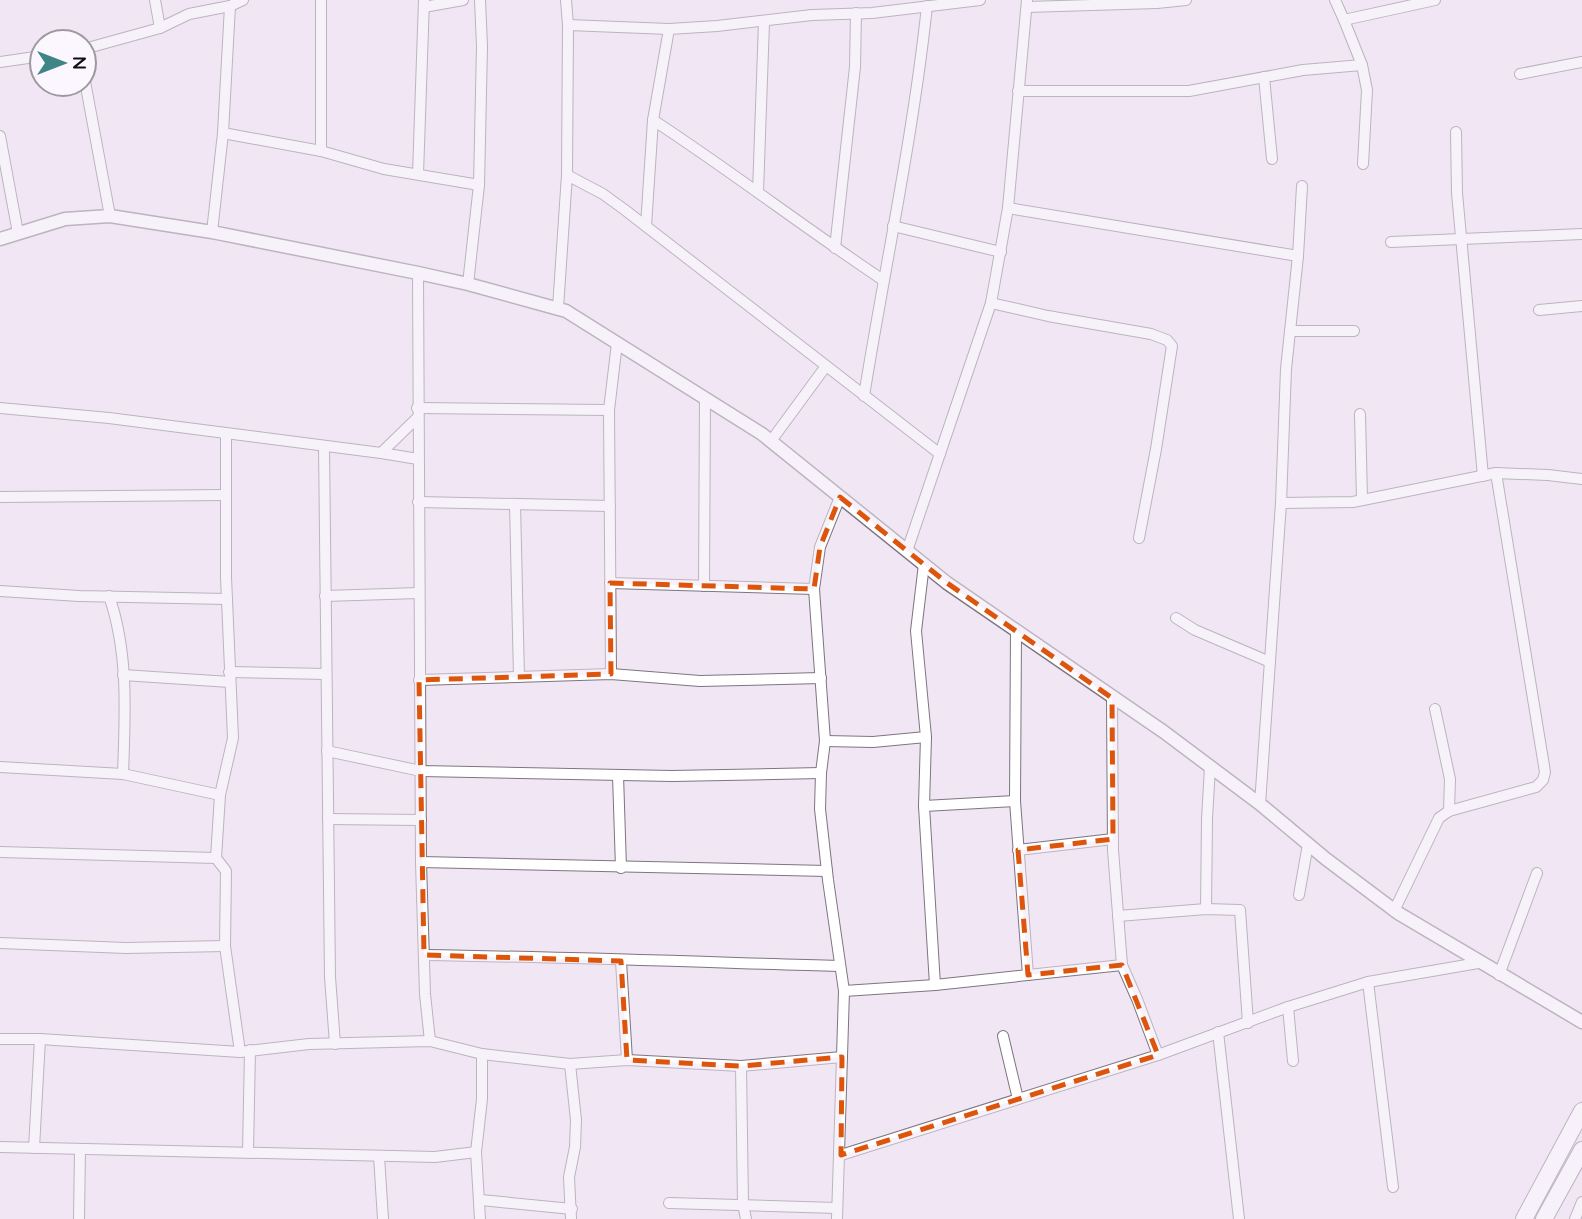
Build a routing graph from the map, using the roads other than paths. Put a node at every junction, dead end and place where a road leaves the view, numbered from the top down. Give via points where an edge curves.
1 (155, 0) edge
2 (243, 0) edge
3 (321, 0) edge
4 (463, 0) edge
5 (480, 0) edge
6 (566, 0) edge
7 (872, 0) edge
8 (980, 0) edge
9 (1186, 0) edge
10 (1335, 0) edge
11 (1435, 0) edge
12 (960, 1) edge
13 (1168, 1) edge
14 (1027, 3) edge
15 (424, 4) edge
16 (230, 6) junction
17 (927, 6) junction
18 (856, 13) junction
19 (872, 13) junction
20 (1344, 20) junction
21 (764, 22) junction
22 (568, 24) junction
23 (160, 28) junction
24 (669, 29) junction
25 (98, 45) edge
26 (28, 57) edge
27 (0, 62) edge
28 (1582, 62) edge
29 (1363, 65) junction
30 (1520, 74) dead end
31 (1264, 77) junction
32 (1018, 91) junction
33 (88, 98) edge
34 (653, 120) junction
35 (1456, 132) dead end
36 (223, 133) junction
37 (0, 136) edge
38 (321, 151) junction
39 (1272, 159) dead end
40 (1363, 164) dead end
41 (418, 174) junction
42 (566, 175) junction
43 (480, 185) junction
44 (1302, 186) dead end
45 (758, 192) junction
46 (1008, 208) junction
47 (110, 216) junction
48 (646, 226) junction
49 (893, 226) junction
50 (212, 232) junction
51 (18, 233) junction
52 (1582, 233) edge
53 (0, 239) edge
54 (1462, 240) junction
55 (1391, 242) dead end
56 (835, 248) junction
57 (1001, 252) junction
58 (1298, 256) junction
59 (418, 273) junction
60 (883, 280) junction
61 (468, 284) junction
62 (990, 303) junction
63 (1582, 306) edge
64 (558, 309) junction
65 (1539, 310) dead end
66 (1290, 331) junction
67 (1354, 331) dead end
68 (617, 343) junction
69 (826, 366) junction
70 (864, 396) junction
71 (705, 398) junction
72 (0, 408) edge
73 (609, 411) junction
74 (417, 413) junction
75 (1360, 414) dead end
76 (226, 435) junction
77 (771, 442) junction
78 (324, 446) junction
79 (381, 453) junction
80 (940, 454) junction
81 (418, 458) junction
82 (1496, 473) junction
83 (1483, 475) junction
84 (1582, 479) edge
85 (226, 495) junction
86 (840, 496) junction
87 (0, 497) edge
88 (1362, 500) junction
89 (418, 502) junction
90 (1281, 503) junction
91 (515, 504) junction
92 (610, 506) junction
93 (1139, 538) dead end
94 (908, 551) junction
95 (924, 564) junction
96 (610, 583) junction
97 (704, 586) junction
98 (814, 589) junction
99 (0, 591) edge
100 (419, 593) junction
101 (109, 596) junction
102 (325, 596) junction
103 (227, 599) junction
104 (1176, 618) dead end
105 (1016, 631) junction
106 (1270, 662) junction
107 (326, 674) junction
108 (611, 674) junction
109 (123, 675) junction
110 (230, 677) junction
111 (520, 677) junction
112 (821, 678) junction
113 (419, 680) junction
114 (1112, 698) junction
115 (1435, 709) dead end
116 (926, 737) junction
117 (825, 741) junction
118 (327, 751) junction
119 (1210, 766) junction
120 (0, 767) edge
121 (421, 771) junction
122 (821, 773) junction
123 (123, 774) junction
124 (618, 775) junction
125 (220, 795) junction
126 (1014, 802) junction
127 (1260, 804) junction
128 (924, 806) junction
129 (1449, 811) junction
130 (328, 819) junction
131 (421, 820) junction
132 (1113, 839) junction
133 (1308, 844) junction
134 (1018, 850) junction
135 (0, 852) edge
136 (216, 858) junction
137 (421, 862) junction
138 (621, 868) junction
139 (827, 872) junction
140 (1538, 873) dead end
141 (1298, 895) dead end
142 (1206, 909) junction
143 (1394, 911) junction
144 (1118, 916) junction
145 (0, 943) edge
146 (225, 946) junction
147 (424, 955) junction
148 (621, 961) junction
149 (1478, 963) junction
150 (1122, 965) junction
151 (839, 966) junction
152 (1028, 975) junction
153 (1499, 975) junction
154 (1368, 982) junction
155 (935, 985) junction
156 (844, 990) junction
157 (1288, 1007) junction
158 (1248, 1023) junction
159 (1582, 1023) edge
160 (1218, 1032) junction
161 (1003, 1036) dead end
162 (0, 1039) edge
163 (40, 1039) junction
164 (430, 1041) junction
165 (335, 1044) junction
166 (245, 1051) junction
167 (482, 1054) junction
168 (1157, 1055) junction
169 (842, 1057) junction
170 (627, 1060) junction
171 (1293, 1061) dead end
172 (570, 1064) junction
173 (741, 1066) junction
174 (1018, 1098) junction
175 (1582, 1111) edge
176 (0, 1147) edge
177 (34, 1148) junction
178 (80, 1149) junction
179 (1582, 1150) edge
180 (248, 1152) junction
181 (476, 1152) junction
182 (841, 1155) junction
183 (380, 1156) junction
184 (1393, 1186) dead end
185 (481, 1199) junction
186 (1582, 1202) edge
187 (669, 1203) dead end
188 (743, 1205) junction
189 (572, 1214) edge
190 (837, 1214) edge
191 (79, 1219) edge
192 (383, 1219) edge
193 (480, 1219) edge
194 (746, 1219) edge
195 (1240, 1219) edge
196 (1524, 1219) edge
197 (1544, 1219) edge
198 (1574, 1219) edge

1 - 23 street
2 - 16 street
3 - 38 street
4 - 15 street
5 - 43 street
6 - 22 street
7 - 19 street
8 - 12 street
9 - 13 street
10 - 20 street
11 - 20 street
12 - 17 street
13 - 14 street
14 - 32 street
15 - 41 street
16 - 23 street via 189,14
16 - 36 street
17 - 19 street
17 - 49 street via 919,81
18 - 19 street
18 - 21 street
18 - 56 street via 855,67
20 - 29 street
21 - 24 street
21 - 45 street
22 - 24 street
22 - 42 street
23 - 25 street
24 - 34 street
26 - 27 street
28 - 30 street
29 - 31 street
29 - 40 street via 1367,90
31 - 32 street via 1189,91
31 - 39 street
32 - 46 street
33 - 47 street
34 - 45 street
34 - 48 street
35 - 54 street
36 - 38 street
36 - 50 street
37 - 51 street
38 - 41 street
41 - 43 street
42 - 48 street via 603,194
42 - 64 street
43 - 61 street
44 - 58 street
45 - 56 street
46 - 57 street
46 - 58 street
47 - 50 street
47 - 51 street via 65,219
48 - 69 street
49 - 57 street
49 - 60 street
50 - 59 street
51 - 53 street
52 - 54 street
54 - 55 street
54 - 83 street
56 - 60 street
57 - 62 street
58 - 66 street
59 - 61 street
59 - 74 street
60 - 70 street
61 - 64 street
62 - 80 street
62 - 93 street via 1151,334 1172,346
63 - 65 street
64 - 68 street
66 - 67 street
66 - 90 street
68 - 71 street
68 - 73 street
69 - 70 street
69 - 77 street
70 - 80 street
71 - 77 street
71 - 97 street
72 - 76 street
73 - 74 street
73 - 92 street
74 - 79 street
74 - 81 street
75 - 88 street
76 - 78 street
76 - 85 street
77 - 86 street
78 - 79 street
78 - 102 street
79 - 81 street
80 - 94 street
81 - 89 street
82 - 83 street
82 - 84 street
82 - 129 street via 1545,772 1536,787
83 - 88 street
85 - 87 street
85 - 103 street
86 - 94 street
86 - 98 street via 820,547
88 - 90 street
89 - 91 street
89 - 100 street
90 - 106 street
91 - 92 street
91 - 111 street
92 - 96 street
94 - 95 street
95 - 105 street
95 - 116 street via 916,631
96 - 97 street
96 - 108 street
97 - 98 street
98 - 112 street
99 - 101 street
100 - 102 street
100 - 113 street
101 - 103 street
101 - 109 street via 119,625
102 - 107 street
103 - 110 street
104 - 106 street
105 - 114 street
105 - 126 street
106 - 127 street
107 - 110 street
107 - 118 street
108 - 111 street
108 - 112 street via 700,681
109 - 110 street
109 - 123 street
110 - 125 street via 233,738
111 - 113 street
112 - 117 street
113 - 121 street
114 - 119 street
114 - 132 street
115 - 129 street via 1450,779
116 - 117 street
116 - 128 street
117 - 122 street
118 - 121 street
118 - 130 street
119 - 127 street
119 - 142 street
120 - 123 street
121 - 124 street
121 - 131 street
122 - 124 street
122 - 139 street
123 - 125 street
124 - 138 street
125 - 136 street
126 - 128 street
126 - 134 street
127 - 133 street
128 - 155 street
129 - 143 street via 1439,818
130 - 131 street
130 - 165 street
131 - 137 street
132 - 134 street
132 - 144 street
133 - 141 street
133 - 143 street
134 - 152 street
135 - 136 street
136 - 146 street via 226,871
137 - 138 street
137 - 147 street
138 - 139 street
139 - 151 street
140 - 153 street
142 - 144 street
142 - 158 street via 1240,910
143 - 149 street
144 - 150 street
145 - 146 street
146 - 166 street
147 - 148 street
147 - 164 street
148 - 151 street
148 - 170 street
149 - 153 street
149 - 154 street
150 - 152 street
150 - 168 street
151 - 156 street
152 - 155 street
153 - 159 street
154 - 157 street
154 - 184 street
155 - 156 street
156 - 169 street
157 - 158 street
157 - 171 street
158 - 160 street
160 - 168 street
160 - 195 street
161 - 174 street
162 - 163 street
163 - 166 street
163 - 177 street
164 - 165 street
164 - 167 street
165 - 166 street
166 - 180 street
167 - 172 street
167 - 181 street
168 - 174 street
169 - 173 street
169 - 182 street
170 - 172 street
170 - 173 street
172 - 189 street via 576,1120 568,1192
173 - 188 street
174 - 182 street
175 - 196 main road
176 - 177 street
177 - 178 street
178 - 180 street
178 - 191 street
179 - 197 main road
180 - 183 street
181 - 183 street
181 - 185 street
182 - 190 street
183 - 192 street
185 - 189 street
185 - 193 street
186 - 198 street
187 - 188 street
188 - 190 street
188 - 194 street

